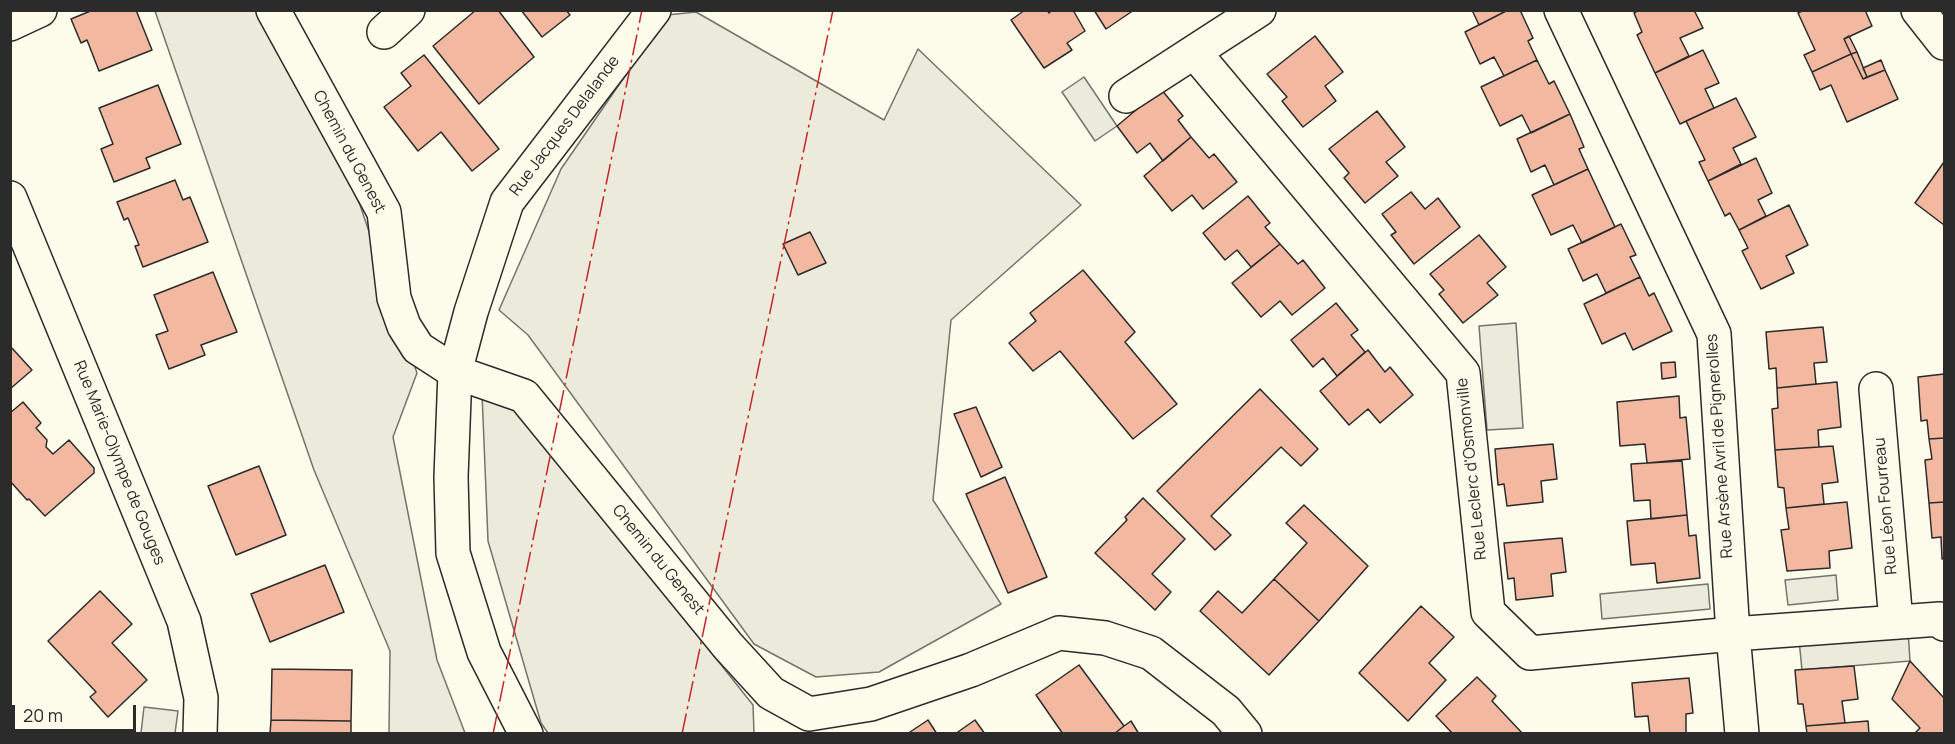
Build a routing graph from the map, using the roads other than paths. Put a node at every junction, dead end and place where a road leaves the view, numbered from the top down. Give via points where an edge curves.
1 (40, 10) edge
2 (273, 10) edge
3 (408, 10) edge
4 (654, 10) edge
5 (1259, 10) edge
6 (1561, 10) edge
7 (1918, 10) edge
8 (10, 24) edge
9 (384, 32) dead end
10 (1944, 43) edge
11 (1195, 53) junction
12 (1126, 96) dead end
13 (10, 198) edge
14 (455, 372) junction
15 (1876, 389) dead end
16 (1896, 622) junction
17 (1944, 624) edge
18 (1733, 634) junction
19 (200, 734) edge
20 (526, 734) edge
21 (1245, 734) edge
22 (1742, 734) edge

1 - 8 street
2 - 14 street, Chemin du Genest via 384,212 394,298 404,326 418,348
3 - 9 street
4 - 14 street, Rue Jacques Delalande via 507,202
5 - 11 street
6 - 18 street, Rue Arsène Avril de Pignerolles via 1714,334
7 - 10 street
11 - 12 street
11 - 18 street, Rue Leclerc d'Osmonville via 1463,373 1488,612 1530,653
13 - 19 street, Rue Marie-Olympe de Gouges via 184,621 201,698
14 - 20 street, Rue Jacques Delalande via 453,553 484,652
14 - 21 street, Chemin du Genest via 524,396 728,646 771,693 809,714 871,704 971,670 1059,633 1105,638 1150,653 1226,711
15 - 16 street, Rue Léon Fourreau
16 - 17 street via 1940,619
16 - 18 street
18 - 22 street, Rue Arsène Avril de Pignerolles

